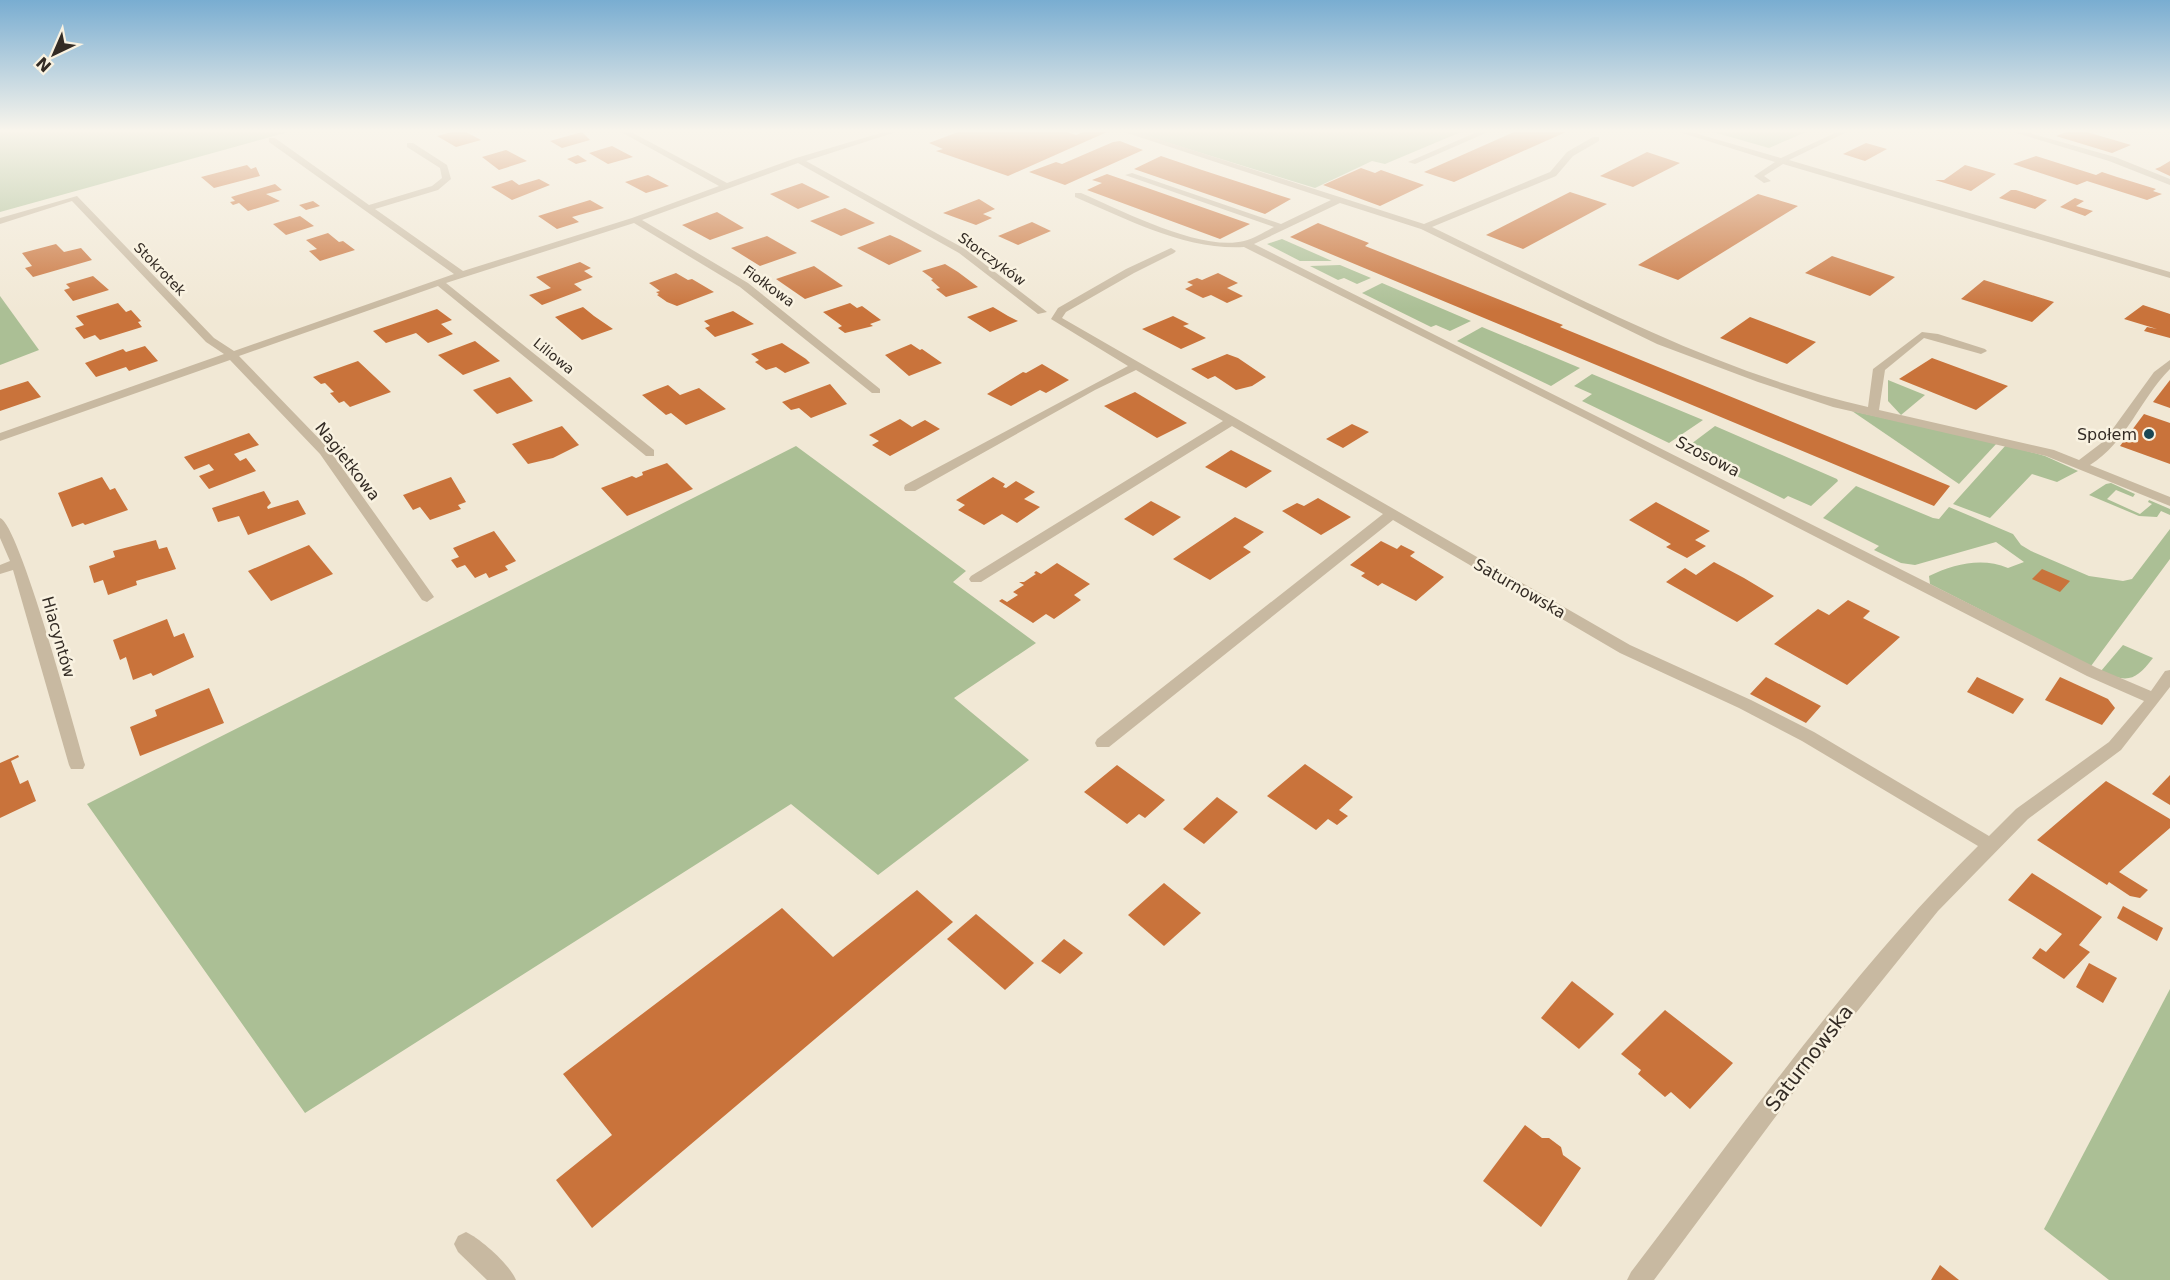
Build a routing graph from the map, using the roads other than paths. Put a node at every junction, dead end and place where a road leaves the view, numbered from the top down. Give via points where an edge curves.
1 (344, 192) edge
2 (422, 192) edge
3 (711, 192) edge
4 (856, 192) edge
5 (1179, 192) edge
6 (1314, 192) edge
7 (1514, 192) edge
8 (1887, 192) edge
9 (1078, 195) dead end
10 (1340, 200) junction
11 (367, 208) junction
12 (635, 220) junction
13 (0, 221) edge
14 (1282, 226) junction
15 (1424, 227) junction
16 (1246, 244) junction
17 (1171, 251) dead end
18 (462, 274) junction
19 (2170, 275) edge
20 (439, 282) junction
21 (1042, 312) dead end
22 (1981, 351) dead end
23 (231, 354) junction
24 (2170, 363) edge
25 (1136, 366) junction
26 (876, 391) dead end
27 (1873, 412) junction
28 (1232, 421) junction
29 (0, 437) edge
30 (650, 453) dead end
31 (2082, 464) junction
32 (910, 488) dead end
33 (2170, 502) edge
34 (1393, 513) junction
35 (0, 522) edge
36 (18, 562) junction
37 (0, 570) edge
38 (976, 579) dead end
39 (427, 597) dead end
40 (2170, 675) edge
41 (2154, 699) junction
42 (1103, 743) dead end
43 (77, 765) dead end
44 (1990, 845) junction
45 (466, 1244) dead end
46 (504, 1280) edge
47 (1638, 1280) edge

1 - 11 street
2 - 11 street
3 - 12 street
4 - 21 street, Storczyków via 962,251
5 - 14 street
6 - 10 street
7 - 15 street
8 - 19 street
9 - 16 street via 1212,244
10 - 14 street
10 - 15 street
11 - 18 street
12 - 18 street
12 - 26 street, Fiołkowa via 744,285
13 - 23 street, Stokrotek via 74,198 210,340
14 - 16 street
15 - 27 street via 1661,342 1762,380
16 - 41 street, Szosowa via 2092,672
17 - 25 street, Saturnowska via 1062,310 1056,319
18 - 20 street
20 - 23 street
20 - 30 street, Liliowa
22 - 27 street via 1922,335 1879,369
23 - 29 street
23 - 39 street, Nagietkowa via 324,451
24 - 31 street via 2100,454
25 - 28 street, Saturnowska
25 - 32 street
27 - 31 street via 2004,441
28 - 34 street, Saturnowska
28 - 38 street
31 - 33 street
34 - 42 street
34 - 44 street, Saturnowska via 1625,649 1745,704 1889,782
35 - 36 street, Hiacyntów
36 - 37 street
36 - 43 street, Hiacyntów
40 - 41 street, Saturnowska
41 - 44 street, Saturnowska via 2115,746 2022,814
44 - 47 street, Saturnowska via 1931,905 1807,1058
45 - 46 street

